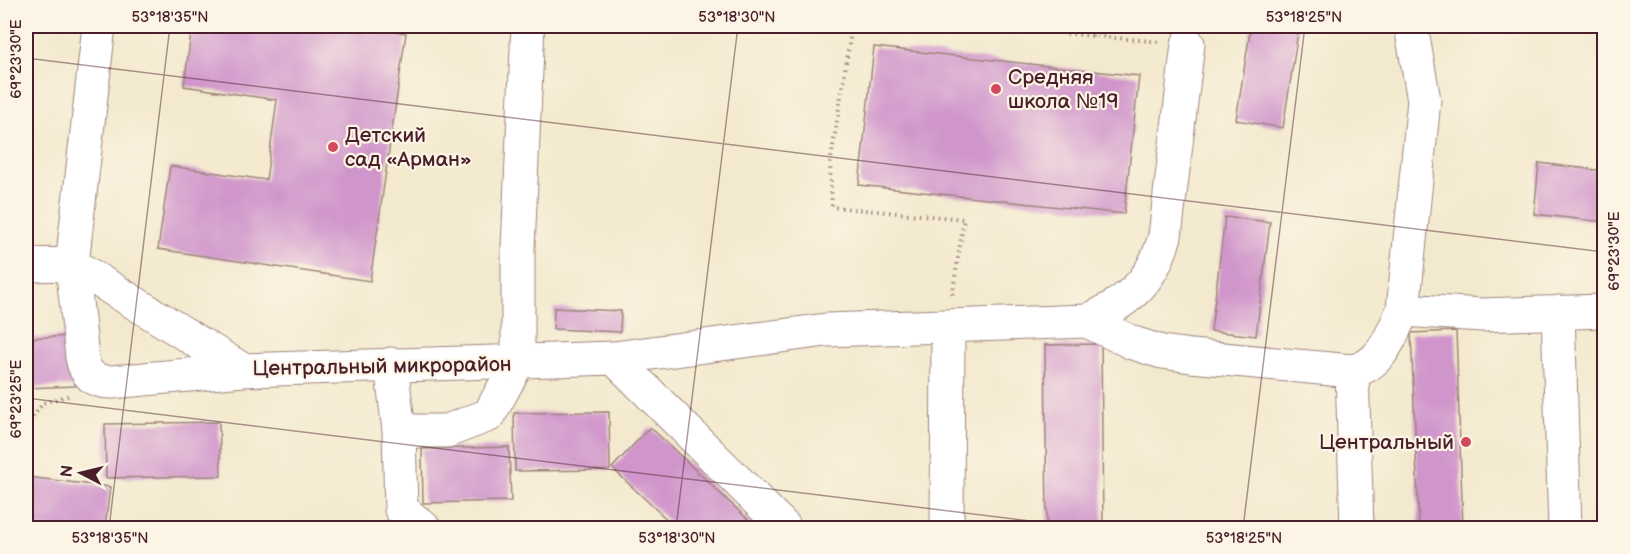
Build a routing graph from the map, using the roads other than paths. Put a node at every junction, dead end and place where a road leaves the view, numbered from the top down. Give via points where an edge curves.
1 (99, 26) edge
2 (528, 26) edge
3 (1411, 26) edge
4 (1188, 45) road end
5 (72, 264) junction
6 (26, 265) edge
7 (1403, 310) junction
8 (1605, 311) edge
9 (1558, 312) junction
10 (1087, 321) junction
11 (948, 328) junction
12 (614, 358) junction
13 (518, 362) junction
14 (391, 364) junction
15 (243, 370) junction
16 (1352, 371) junction
17 (399, 431) junction
18 (409, 522) edge
19 (785, 528) edge
20 (947, 528) edge
21 (1358, 528) edge
22 (1565, 528) edge

1 - 5 street
2 - 13 street via 518,248
3 - 7 street via 1424,100
4 - 10 street via 1161,252 1131,296
5 - 6 street
5 - 15 street, Центральный микрорайон
5 - 15 street via 84,368 91,377 100,382
7 - 9 street via 1482,315
7 - 16 street via 1379,356 1363,369
8 - 9 street
9 - 22 street
10 - 11 street, Центральный микрорайон
10 - 16 street via 1162,352
11 - 12 street, Центральный микрорайон via 826,330
11 - 20 street
12 - 13 street, Центральный микрорайон
12 - 19 street
13 - 14 street, Центральный микрорайон
13 - 17 street via 489,415 447,431
14 - 15 street, Центральный микрорайон
14 - 17 street
16 - 21 street
17 - 18 street

